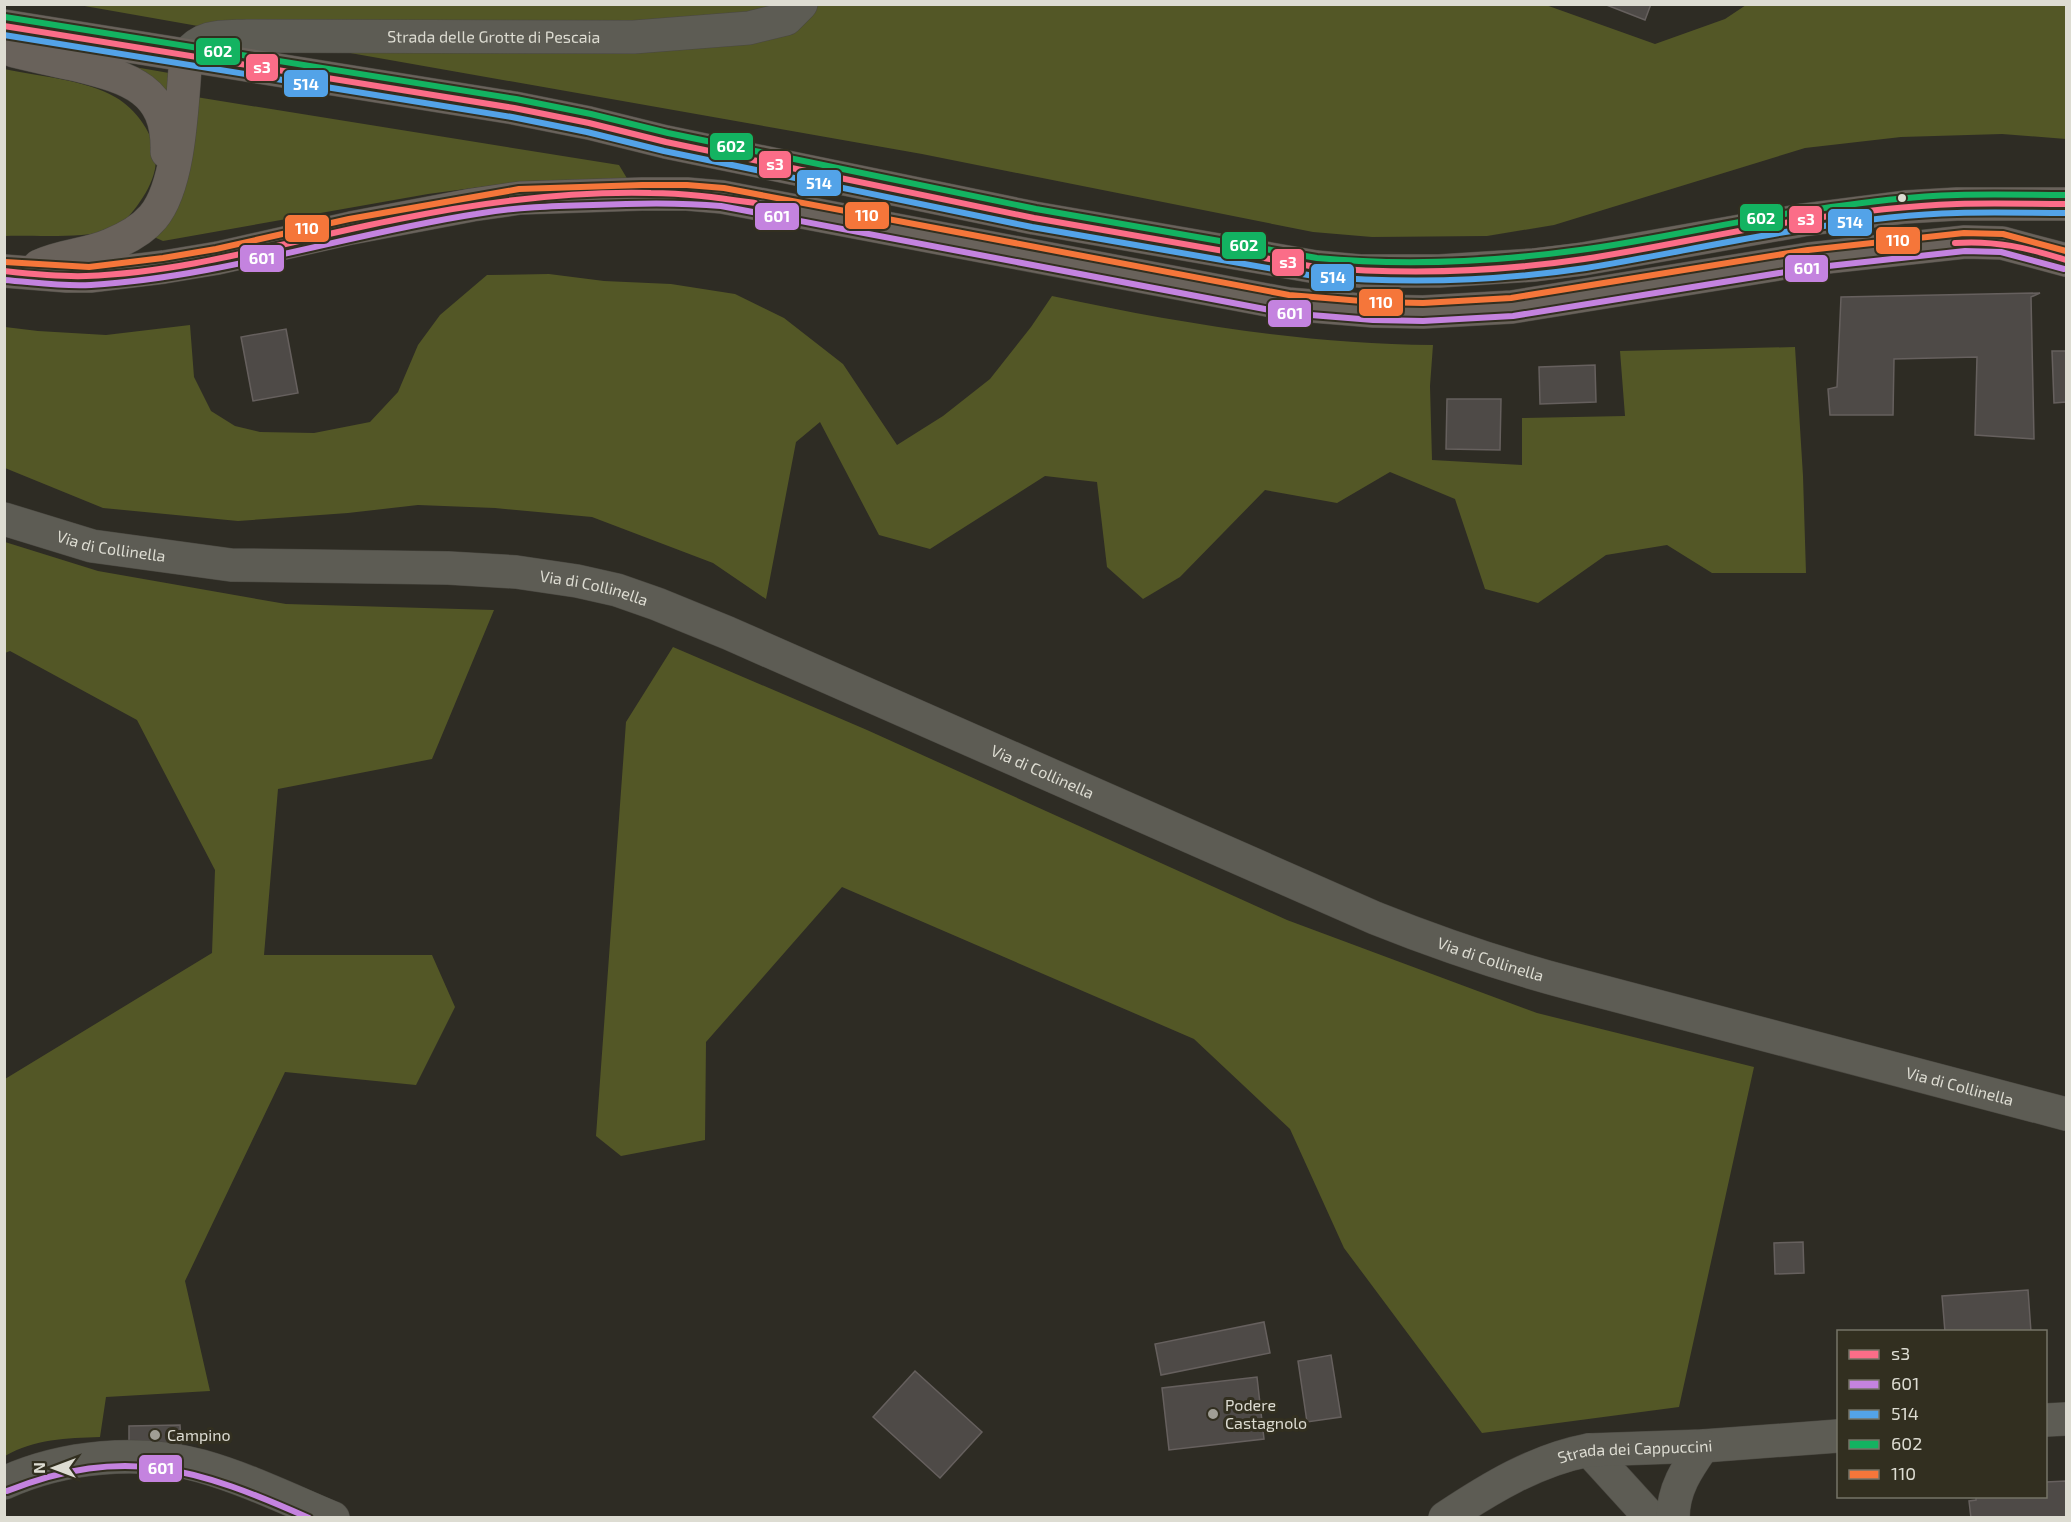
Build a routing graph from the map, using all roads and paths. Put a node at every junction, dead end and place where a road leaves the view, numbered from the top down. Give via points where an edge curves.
1 (801, 4) edge
2 (4, 26) edge
3 (4, 44) edge
4 (186, 56) junction
5 (164, 202) junction
6 (2067, 204) edge
7 (2067, 260) edge
8 (14, 272) edge
9 (4, 519) edge
10 (2067, 1114) edge
11 (2067, 1419) edge
12 (2047, 1420) edge
13 (1837, 1436) edge
14 (1702, 1446) junction
15 (1589, 1450) junction
16 (4, 1483) edge
17 (333, 1518) edge
18 (1445, 1518) edge
19 (1651, 1518) edge
20 (1673, 1518) edge

1 - 4 street, Strada delle Grotte di Pescaia via 786,19 720,32 634,37 239,36 205,39
2 - 4 main road
3 - 5 main road via 14,51 122,77 151,97 166,129
4 - 5 main road via 179,136
4 - 6 main road via 514,108 1034,218 1304,265 1360,271 1534,265 1905,207
5 - 8 main road via 152,218 125,238 98,250
7 - 8 main road via 2002,243 1965,242 1809,259 1512,307 1434,312 1374,310 1288,304 722,197 642,194 520,198 472,205 218,258 112,274
9 - 10 street, Via di Collinella via 92,546 231,565 448,568 577,581 617,590 728,633 1375,918 1445,945 1555,979
11 - 12 street
13 - 14 street, Strada dei Cappuccini
14 - 15 street, Strada dei Cappuccini
14 - 20 street via 1677,1487
15 - 18 street, Strada dei Cappuccini via 1519,1473
15 - 19 street
16 - 17 street via 78,1460 174,1461 222,1473

